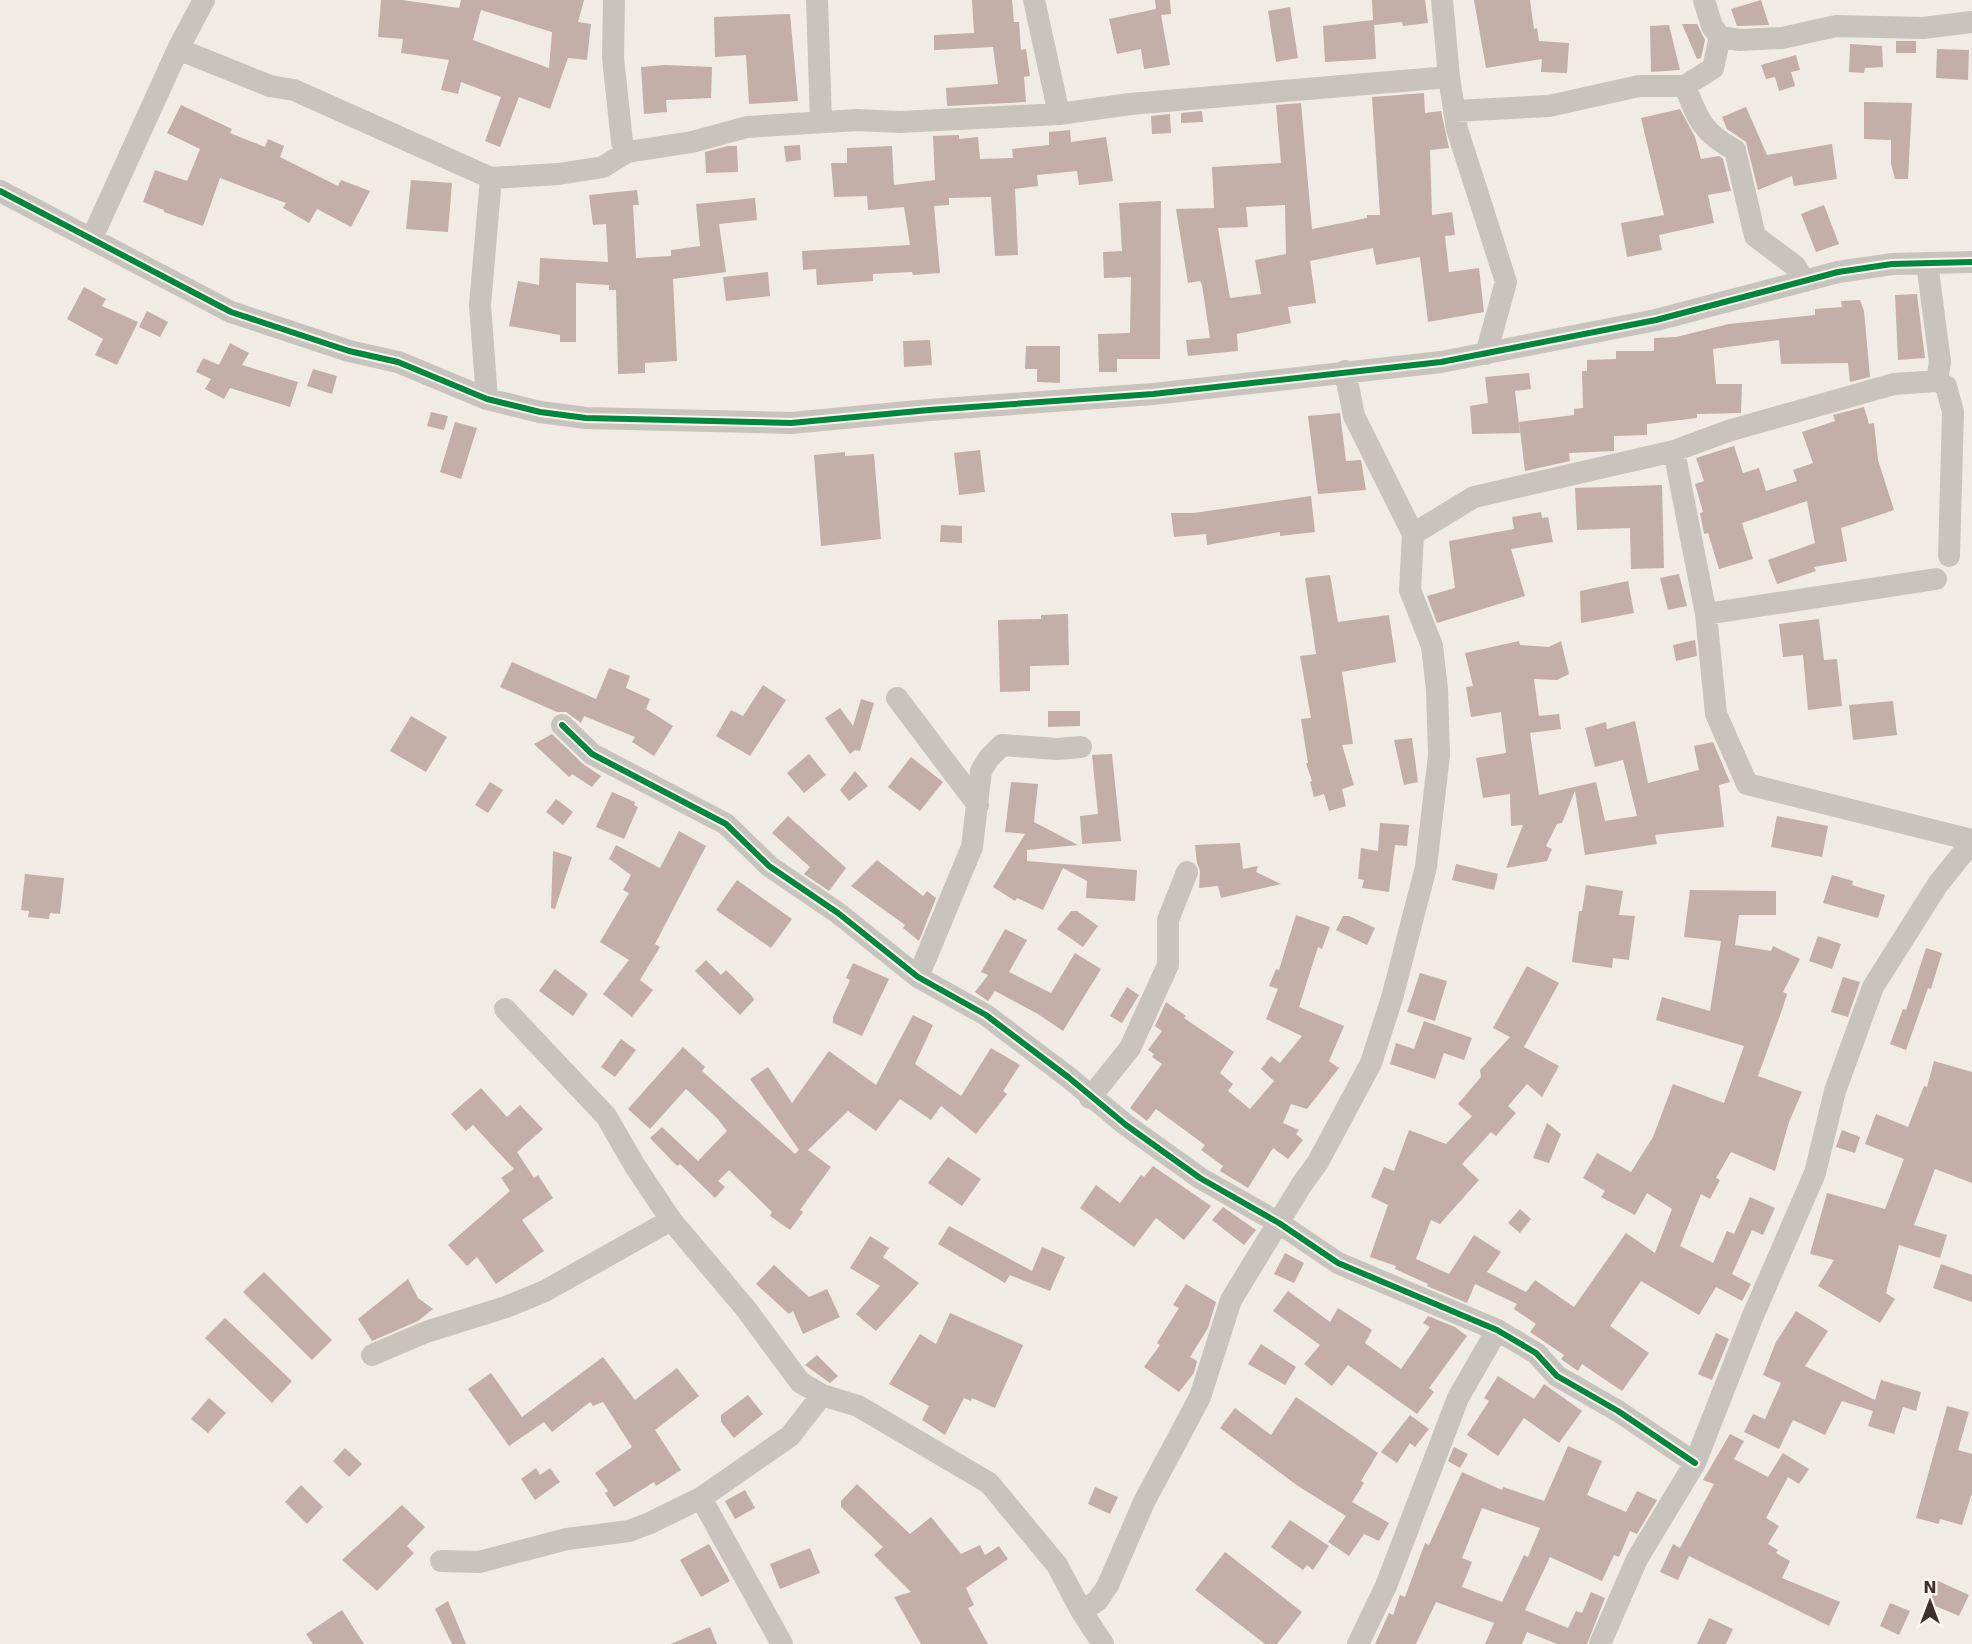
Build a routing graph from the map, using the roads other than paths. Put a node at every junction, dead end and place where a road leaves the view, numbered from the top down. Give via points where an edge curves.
1 (204, 0) edge
2 (614, 0) edge
3 (817, 0) edge
4 (1034, 0) edge
5 (1442, 0) edge
6 (1704, 0) edge
7 (1972, 22) edge
8 (1720, 37) junction
9 (178, 49) junction
10 (1449, 77) junction
11 (1685, 86) junction
12 (1454, 111) junction
13 (1059, 114) junction
14 (821, 122) junction
15 (627, 152) junction
16 (491, 178) junction
17 (0, 191) edge
18 (92, 238) junction
19 (1972, 262) edge
20 (1926, 263) junction
21 (1805, 281) junction
22 (1486, 354) junction
23 (1346, 371) junction
24 (1937, 381) junction
25 (487, 399) junction
26 (1674, 451) junction
27 (1413, 534) junction
28 (1949, 556) dead end
29 (1936, 579) dead end
30 (1706, 614) junction
31 (897, 698) dead end
32 (562, 725) dead end
33 (1081, 747) dead end
34 (978, 805) junction
35 (1972, 841) edge
36 (1187, 872) dead end
37 (918, 977) junction
38 (505, 1009) dead end
39 (1090, 1098) junction
40 (671, 1220) junction
41 (1279, 1223) junction
42 (1497, 1330) junction
43 (372, 1354) dead end
44 (822, 1395) junction
45 (1695, 1463) junction
46 (701, 1498) junction
47 (441, 1561) dead end
48 (1082, 1612) junction
49 (782, 1644) edge
50 (1103, 1644) edge
51 (1358, 1644) edge
52 (1600, 1644) edge

1 - 9 street
2 - 15 street via 613,58 622,142
3 - 14 street
4 - 13 street
5 - 10 street
6 - 8 street
7 - 8 street via 1915,28 1836,26 1782,38
8 - 11 street via 1713,68
9 - 16 street via 270,86 294,90
9 - 18 street
10 - 12 street
10 - 13 street via 1130,104
11 - 12 street via 1639,86 1549,106
11 - 21 street via 1711,137 1735,150 1755,236 1795,266
12 - 22 street via 1506,282
13 - 14 street
14 - 15 street via 747,127 692,142
15 - 16 street via 603,166 560,174
16 - 25 street via 480,305
17 - 18 street
18 - 25 street via 231,312 348,351 398,362
19 - 20 street
20 - 21 street via 1892,264
20 - 24 street via 1940,362
21 - 22 street via 1656,320
22 - 23 street
23 - 25 street via 1153,394 791,423 586,418
23 - 27 street via 1354,416
24 - 26 street via 1894,384 1728,431
24 - 28 street via 1946,386 1953,412
26 - 27 street via 1474,497
26 - 30 street
27 - 41 street via 1410,590 1432,646 1437,689 1439,755 1426,867 1371,1063 1318,1162
29 - 30 street
30 - 35 street via 1716,714 1747,784
31 - 34 street
32 - 37 street via 592,754 726,824 769,866 838,913
33 - 34 street via 1002,745 981,771
34 - 37 street via 972,847
35 - 45 street via 1938,884 1873,987 1835,1091 1815,1173
36 - 39 street via 1168,920 1168,965 1130,1048
37 - 39 street via 986,1016
38 - 40 street via 606,1116
39 - 41 street via 1200,1178
40 - 43 street via 546,1291
40 - 44 street via 746,1309 800,1382
41 - 42 street via 1338,1263
41 - 48 street via 1231,1300 1200,1397 1144,1502 1108,1585 1098,1600
42 - 45 street via 1536,1353 1557,1376
42 - 51 street via 1458,1398 1390,1576
44 - 46 street via 790,1436
44 - 48 street via 858,1406 989,1483 1057,1565
45 - 52 street via 1637,1558
46 - 47 street via 628,1531 567,1539 479,1562
46 - 49 street
48 - 50 street

